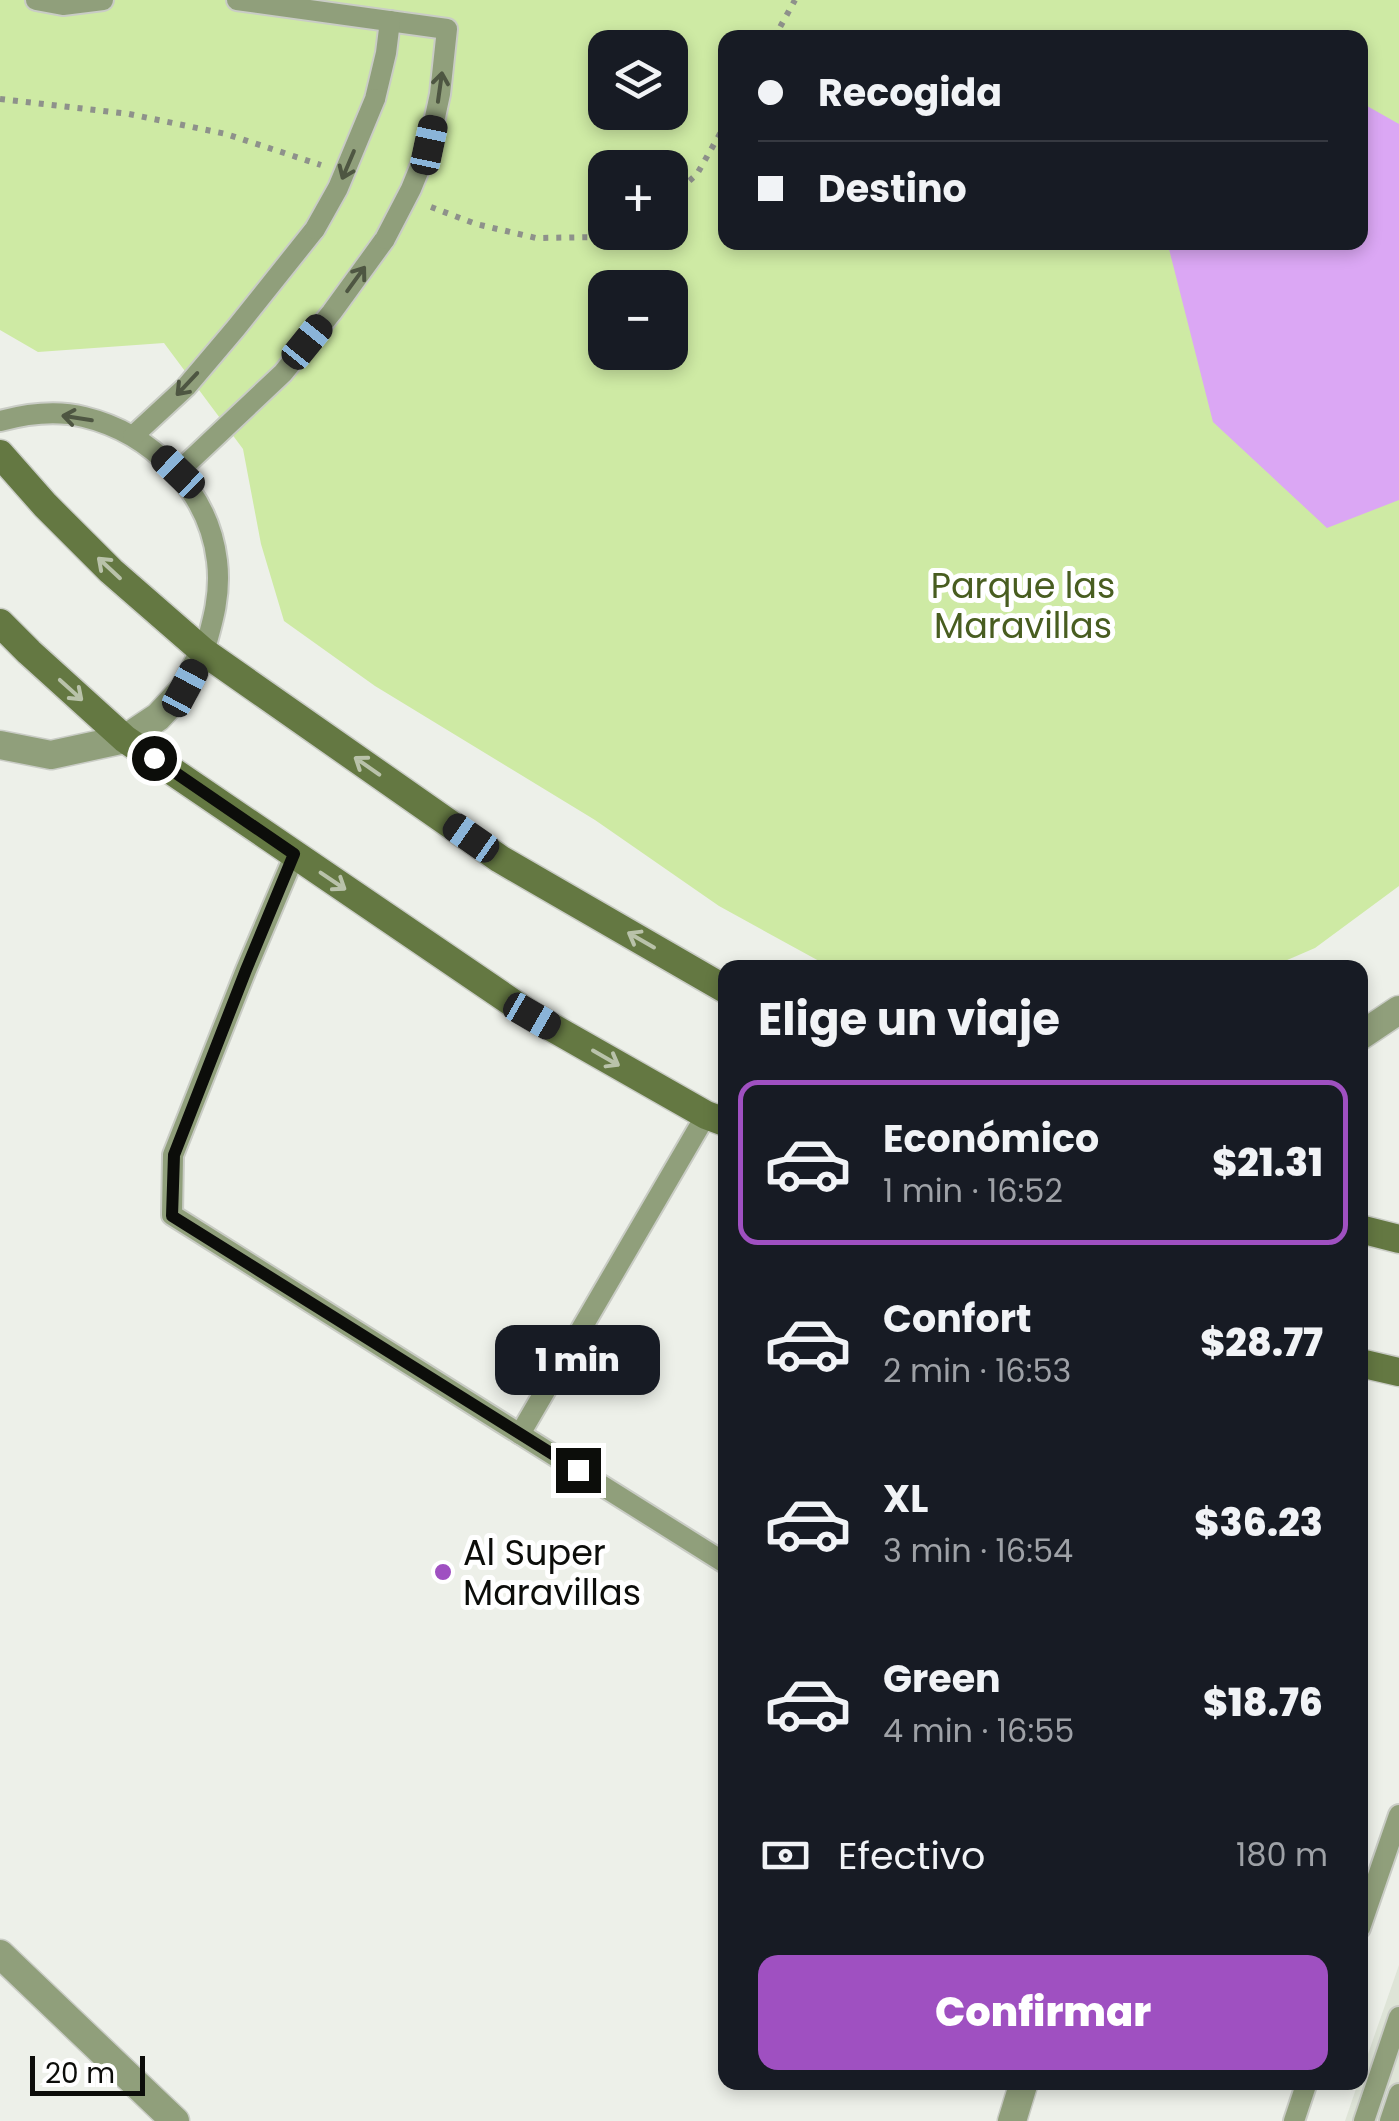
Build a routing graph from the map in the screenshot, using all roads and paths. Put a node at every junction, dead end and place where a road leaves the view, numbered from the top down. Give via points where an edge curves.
1 (36, 0) edge
2 (103, 0) edge
3 (237, 0) edge
4 (795, 0) edge
5 (390, 21) junction
6 (778, 30) edge
7 (0, 99) edge
8 (718, 138) edge
9 (334, 170) dead end
10 (688, 181) edge
11 (423, 204) dead end
12 (588, 237) edge
13 (0, 421) edge
14 (133, 436) junction
15 (0, 454) edge
16 (178, 472) junction
17 (0, 623) edge
18 (204, 652) junction
19 (125, 738) junction
20 (0, 745) edge
21 (294, 854) junction
22 (718, 985) edge
23 (1399, 1010) edge
24 (1368, 1031) edge
25 (718, 1117) edge
26 (718, 1120) edge
27 (1368, 1365) edge
28 (1399, 1372) edge
29 (520, 1434) junction
30 (718, 1559) edge
31 (1399, 1815) edge
32 (1368, 1905) edge
33 (0, 1954) edge
34 (1399, 2018) edge
35 (1022, 2090) edge
36 (1304, 2090) edge
37 (1399, 2094) edge
38 (175, 2121) edge
39 (1012, 2121) edge
40 (1294, 2121) edge
41 (1364, 2121) edge
42 (1390, 2121) edge

1 - 2 lane
3 - 5 lane
4 - 6 path
5 -> 14 lane, bridge via 375,99 316,229 186,387
16 -> 5 lane, bridge via 283,373 385,239 411,189 429,145 447,29
7 - 9 path via 226,134
8 - 10 path
11 - 12 path via 536,238
14 -> 13 lane via 82,416 28,414
14 - 16 lane
18 -> 15 main road via 112,571
16 - 18 lane via 203,513 217,560 217,607
17 -> 19 main road
18 - 19 street via 185,688
22 -> 18 main road via 500,859
19 - 20 street via 51,755
19 - 21 main road
21 -> 25 main road via 532,1016
21 - 29 lane via 174,1155 172,1216
23 - 24 street
26 - 29 lane
27 - 28 main road
29 - 30 lane
31 - 32 lane
33 - 38 street
34 - 41 lane
35 - 39 street
36 - 40 lane
37 - 42 lane

